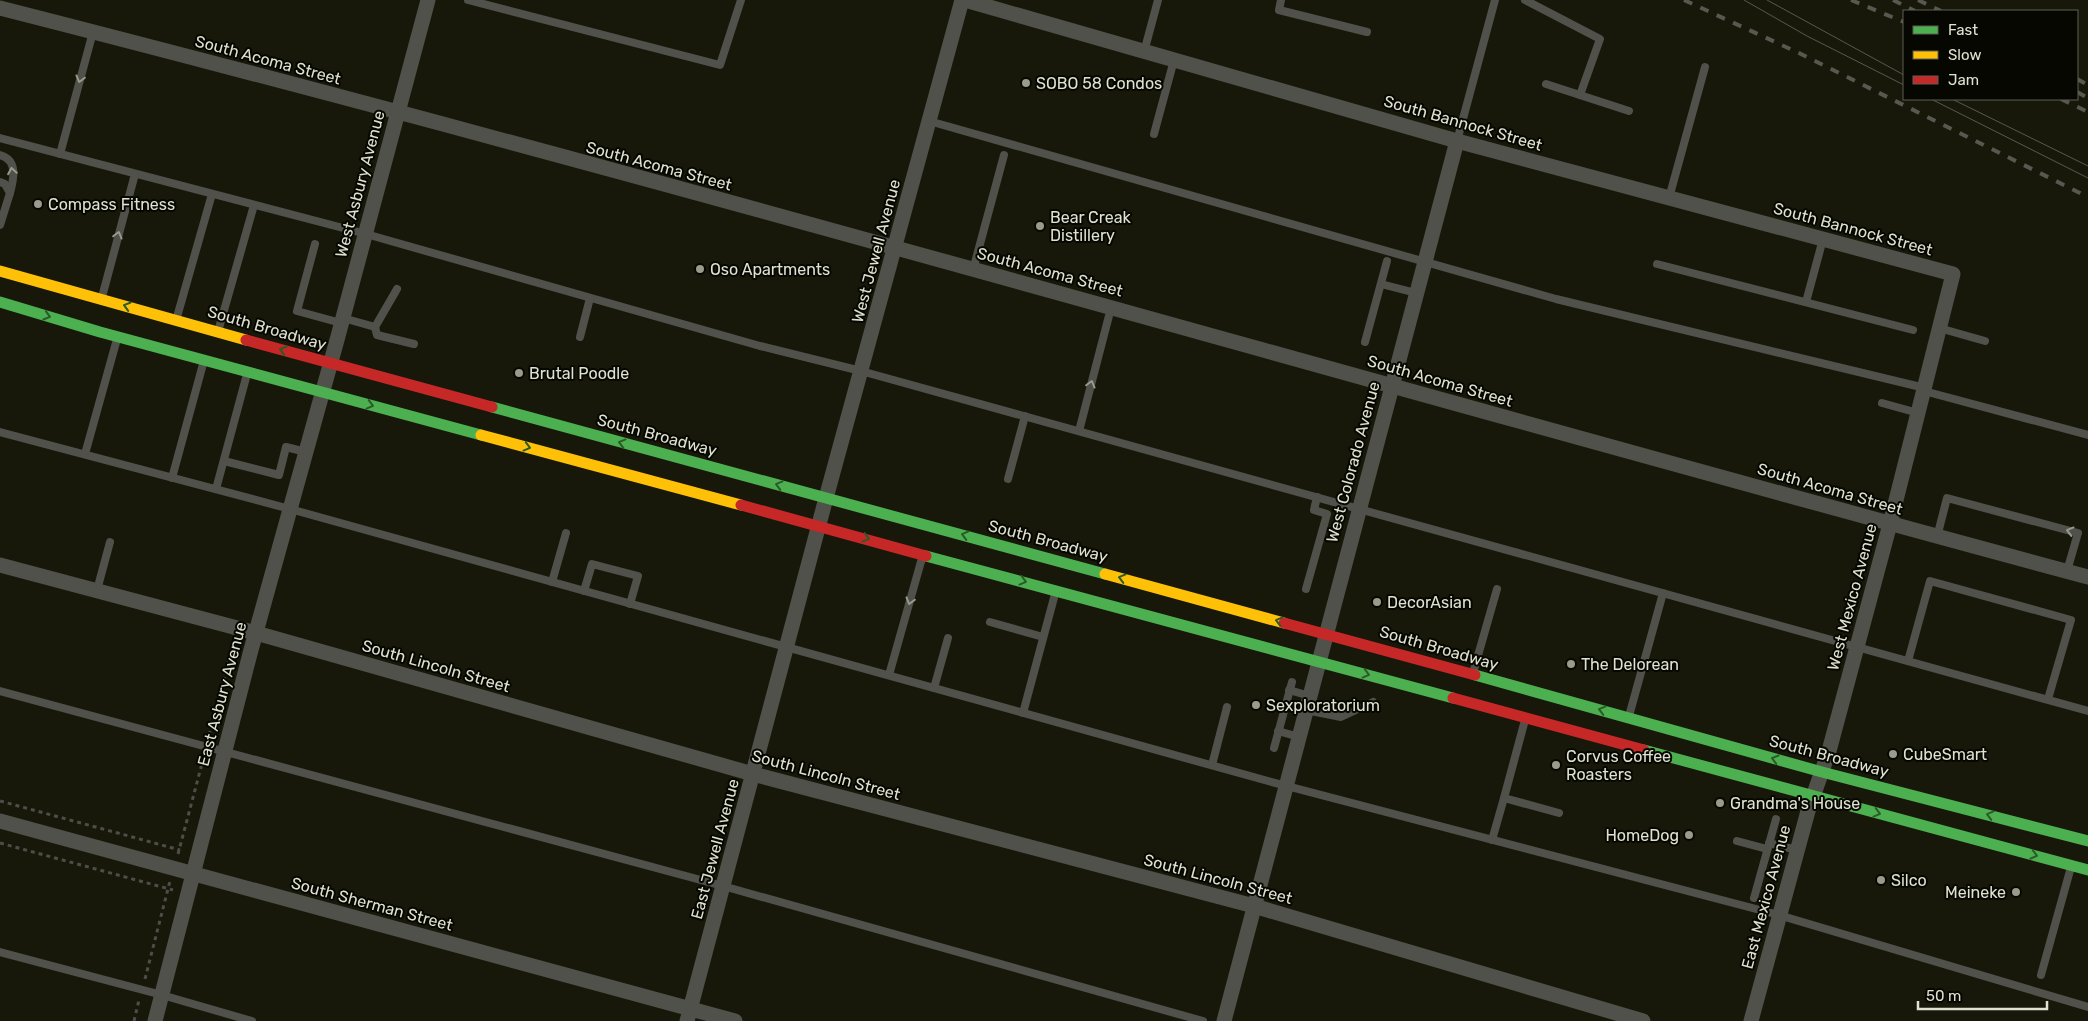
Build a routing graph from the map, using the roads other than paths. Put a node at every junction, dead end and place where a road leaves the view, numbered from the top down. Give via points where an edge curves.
1 (428, 0) edge
2 (468, 0) edge
3 (741, 0) edge
4 (963, 0) edge
5 (1158, 0) edge
6 (1281, 0) edge
7 (1495, 0) edge
8 (1525, 0) edge
9 (0, 8) edge
10 (93, 32) junction
11 (1367, 32) dead end
12 (1144, 52) junction
13 (1174, 60) junction
14 (1706, 67) dead end
15 (1546, 84) dead end
16 (1580, 95) junction
17 (1629, 111) dead end
18 (398, 113) junction
19 (929, 121) junction
20 (1154, 134) dead end
21 (0, 138) edge
22 (1457, 140) junction
23 (0, 154) edge
24 (60, 154) junction
25 (1004, 155) dead end
26 (135, 174) junction
27 (0, 182) edge
28 (10, 192) junction
29 (212, 194) junction
30 (1669, 198) junction
31 (254, 205) junction
32 (0, 225) edge
33 (366, 234) junction
34 (1823, 239) junction
35 (315, 244) dead end
36 (895, 248) junction
37 (1387, 261) dead end
38 (1425, 262) junction
39 (1657, 264) dead end
40 (973, 270) junction
41 (0, 271) edge
42 (1953, 274) joint
43 (1381, 284) junction
44 (397, 289) dead end
45 (1416, 293) junction
46 (590, 298) junction
47 (101, 299) junction
48 (0, 302) edge
49 (1806, 302) junction
50 (1111, 308) junction
51 (176, 320) junction
52 (342, 321) junction
53 (375, 327) junction
54 (1939, 328) junction
55 (1913, 330) dead end
56 (218, 332) junction
57 (117, 337) junction
58 (580, 337) dead end
59 (1985, 340) dead end
60 (1365, 342) dead end
61 (414, 344) dead end
62 (204, 360) junction
63 (861, 371) junction
64 (248, 372) junction
65 (327, 378) junction
66 (1392, 385) junction
67 (1924, 390) junction
68 (1882, 403) dead end
69 (1918, 413) junction
70 (1025, 416) junction
71 (1079, 431) junction
72 (0, 432) edge
73 (2088, 435) edge
74 (306, 452) junction
75 (85, 454) junction
76 (224, 461) junction
77 (172, 478) junction
78 (1008, 479) dead end
79 (216, 489) junction
80 (1317, 497) junction
81 (290, 509) junction
82 (1359, 509) junction
83 (822, 512) junction
84 (1890, 524) junction
85 (566, 533) dead end
86 (1937, 537) junction
87 (110, 542) dead end
88 (923, 554) junction
89 (0, 565) edge
90 (2067, 571) junction
91 (2088, 577) edge
92 (552, 582) junction
93 (1306, 589) dead end
94 (1497, 589) dead end
95 (97, 590) junction
96 (1056, 590) junction
97 (584, 591) junction
98 (1663, 593) junction
99 (630, 604) junction
100 (990, 622) dead end
101 (256, 633) junction
102 (1043, 637) junction
103 (948, 638) dead end
104 (786, 647) junction
105 (1322, 647) junction
106 (1856, 647) junction
107 (1908, 661) junction
108 (888, 675) junction
109 (1472, 675) junction
110 (934, 688) junction
111 (0, 691) edge
112 (2048, 699) junction
113 (1373, 702) dead end
114 (1308, 703) junction
115 (1227, 707) dead end
116 (2088, 710) edge
117 (1023, 713) junction
118 (1526, 717) junction
119 (1629, 718) junction
120 (1278, 731) junction
121 (1299, 737) junction
122 (1274, 748) dead end
123 (224, 752) junction
124 (1212, 765) junction
125 (753, 774) junction
126 (1818, 783) junction
127 (1286, 786) junction
128 (1504, 798) junction
129 (1559, 813) dead end
130 (1776, 819) dead end
131 (0, 822) edge
132 (1492, 840) junction
133 (1737, 841) dead end
134 (2088, 841) edge
135 (1768, 846) junction
136 (1797, 850) junction
137 (2071, 865) junction
138 (2088, 870) edge
139 (193, 874) junction
140 (723, 886) junction
141 (1754, 898) dead end
142 (1254, 906) junction
143 (1778, 915) junction
144 (0, 952) edge
145 (2041, 974) dead end
146 (162, 995) junction
147 (2088, 1007) edge
148 (689, 1014) edge
149 (155, 1021) edge
150 (252, 1021) edge
151 (735, 1021) edge
152 (1203, 1021) edge
153 (1224, 1021) edge
154 (1643, 1021) edge
155 (1751, 1021) edge

1 - 18 street, West Asbury Avenue
2 - 3 lane via 720,65
4 - 12 street, South Bannock Street
4 - 19 street, West Jewell Avenue
5 - 12 lane
6 - 11 lane via 1279,10
7 - 22 lane
8 - 16 lane via 1600,39
9 - 10 street, South Acoma Street
10 - 18 street, South Acoma Street
10 -> 24 lane
12 - 13 street, South Bannock Street
13 - 20 lane
13 - 22 street, South Bannock Street
14 - 30 lane
15 - 16 lane
16 - 17 lane
18 - 33 street, West Asbury Avenue
18 - 36 street, South Acoma Street
19 - 36 street, West Jewell Avenue
19 - 38 lane
21 - 24 lane
22 - 30 street, South Bannock Street
22 - 38 street, West Colorado Avenue
28 -> 23 lane via 14,179 13,165
24 - 26 lane
25 - 40 lane
26 - 29 lane
47 -> 26 lane
27 - 28 lane
28 - 32 lane
29 - 31 lane
29 - 51 lane
30 - 34 street, South Bannock Street
31 - 33 lane
31 - 56 lane
33 - 46 lane
33 - 52 street, West Asbury Avenue
34 - 42 street, South Bannock Street
34 - 49 lane
35 - 52 lane via 298,311
36 - 40 street, South Acoma Street
36 - 63 street, West Jewell Avenue
37 - 43 lane
38 - 45 street, West Colorado Avenue
38 - 67 lane via 1556,299
39 - 49 lane
40 - 50 street, South Acoma Street
41 - 47 main road, South Broadway
42 - 54 street, West Mexico Avenue
43 - 45 lane
43 - 60 lane
44 - 53 lane
45 - 66 street, West Colorado Avenue
46 - 58 lane
46 - 63 lane
51 -> 47 main road, South Broadway
48 -> 57 main road, South Broadway
49 - 55 lane
50 - 66 street, South Acoma Street
71 -> 50 lane
51 - 56 main road, South Broadway
52 - 53 lane
52 - 65 street, West Asbury Avenue
53 - 61 lane via 377,335
54 - 59 lane
54 - 67 street, West Mexico Avenue
65 -> 56 main road, South Broadway
57 - 62 main road, South Broadway
57 - 75 lane
62 - 64 main road, South Broadway
62 - 77 lane
63 - 70 lane
63 - 83 street, West Jewell Avenue
64 - 65 main road, South Broadway
64 - 76 lane
65 - 74 street, East Asbury Avenue
83 -> 65 main road, South Broadway
65 -> 83 main road, South Broadway
66 - 82 street, West Colorado Avenue
66 - 84 street, South Acoma Street
67 - 69 street, West Mexico Avenue
67 - 73 lane
68 - 69 lane
69 - 84 street, West Mexico Avenue
70 - 71 lane
70 - 78 lane
71 - 80 lane
72 - 75 lane
74 - 76 lane via 286,447 279,475
74 - 81 street, East Asbury Avenue
75 - 77 lane
76 - 79 lane
77 - 79 lane
79 - 81 lane
80 - 82 lane
80 - 93 lane via 1314,510 1327,514
81 - 92 lane
81 - 101 street, East Asbury Avenue
82 - 98 lane
82 - 105 street, West Colorado Avenue
83 -> 88 main road, South Broadway
83 - 104 street, East Jewell Avenue
105 -> 83 main road, South Broadway
84 - 86 street, South Acoma Street
84 - 106 street, West Mexico Avenue
85 - 92 lane
86 - 90 street, South Acoma Street
90 -> 86 lane via 2078,533 1947,498
87 - 95 lane
88 -> 96 main road, South Broadway
88 -> 108 lane
89 - 95 street, South Lincoln Street
90 - 91 street, South Acoma Street
92 - 97 lane
94 - 109 lane
95 - 101 street, South Lincoln Street
96 - 102 lane
96 - 105 main road, South Broadway
97 - 99 lane
97 - 99 lane via 592,564 638,576
98 - 106 lane
98 - 119 lane
99 - 104 lane
100 - 102 lane
101 - 123 street, East Asbury Avenue
101 - 125 street, South Lincoln Street
102 - 117 lane
103 - 110 lane
104 - 108 lane
104 - 125 street, East Jewell Avenue
105 - 109 main road, South Broadway
105 - 114 street, West Colorado Avenue
105 -> 118 main road, South Broadway
106 - 107 lane
106 - 126 street, West Mexico Avenue via 1830,750
107 - 112 lane
107 - 112 lane via 1930,581 2071,620
108 - 110 lane
119 -> 109 main road, South Broadway
110 - 117 lane
111 - 123 lane
112 - 116 lane
113 - 114 lane via 1341,716
114 - 120 lane via 1290,686
114 - 121 street, West Colorado Avenue
115 - 124 lane
117 - 124 lane
118 - 126 main road, South Broadway
118 - 128 lane
126 -> 119 main road, South Broadway
120 - 121 lane
120 - 122 lane
121 - 127 street, West Colorado Avenue
123 - 139 street, East Asbury Avenue
123 - 140 lane
124 - 127 lane
125 - 140 street, East Jewell Avenue
125 - 142 street, South Lincoln Street
134 -> 126 main road, South Broadway
126 - 136 street, East Mexico Avenue
126 -> 137 main road, South Broadway
127 - 132 lane
127 - 142 street, West Colorado Avenue
128 - 129 lane
128 - 132 lane
130 - 135 lane
131 - 139 street, South Sherman Street
132 - 143 lane
133 - 135 lane
135 - 136 lane
135 - 141 lane
136 - 143 street, East Mexico Avenue
137 - 138 main road, South Broadway
137 - 145 lane
139 - 146 street, East Asbury Avenue
139 - 148 street, South Sherman Street
140 - 148 street, East Jewell Avenue
140 - 152 lane
142 - 153 street, West Colorado Avenue
142 - 154 street, South Lincoln Street
143 - 147 lane
143 - 155 street, East Mexico Avenue
144 - 146 lane
146 - 149 street, East Asbury Avenue
146 - 150 lane
148 - 151 street, South Sherman Street

